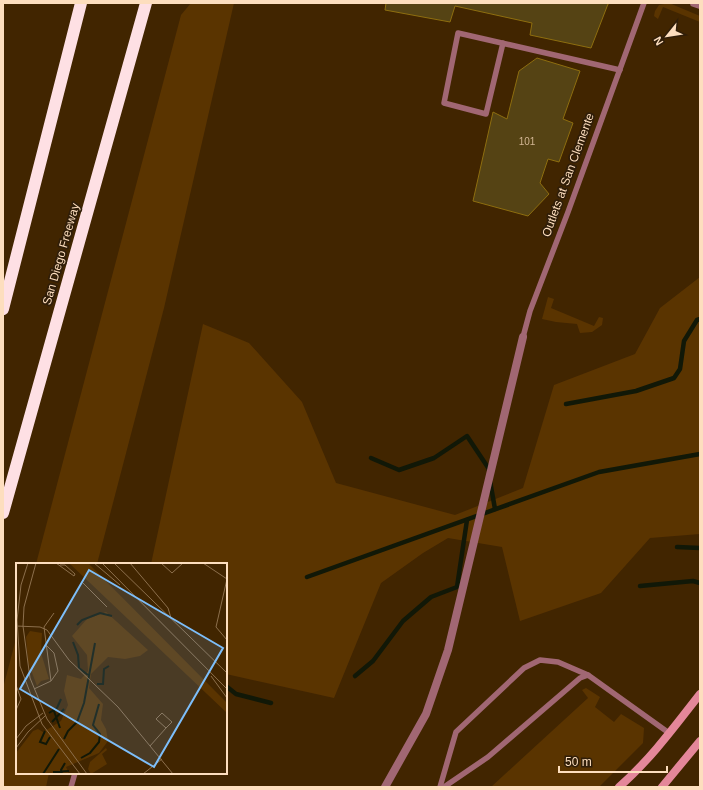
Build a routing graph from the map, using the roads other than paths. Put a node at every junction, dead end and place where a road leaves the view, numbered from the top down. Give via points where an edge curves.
1 (81, 3) edge
2 (146, 3) edge
3 (644, 3) edge
4 (694, 3) edge
5 (700, 5) edge
6 (503, 43) junction
7 (620, 70) junction
8 (5, 298) edge
9 (3, 309) edge
10 (523, 337) joint
11 (3, 513) edge
12 (588, 674) junction
13 (700, 694) edge
14 (669, 733) junction
15 (700, 741) edge
16 (74, 774) edge
17 (71, 787) edge
18 (385, 787) edge
19 (440, 787) edge
20 (444, 787) edge
21 (619, 787) edge
22 (662, 787) edge

1 - 8 highway
2 - 11 highway, San Diego Freeway
3 - 7 lane, Outlets at San Clemente
4 - 5 street
6 - 6 lane via 458,33 444,102 486,114
6 - 7 lane
7 - 10 lane, Outlets at San Clemente via 530,311
8 - 9 highway
10 - 18 street, Outlets at San Clemente via 448,650 426,714
12 - 14 lane
12 - 19 lane via 558,662 540,660 524,668 456,732
12 - 20 lane via 580,678 488,757
13 - 14 main road
14 - 21 main road via 631,777
15 - 22 main road
16 - 17 lane

